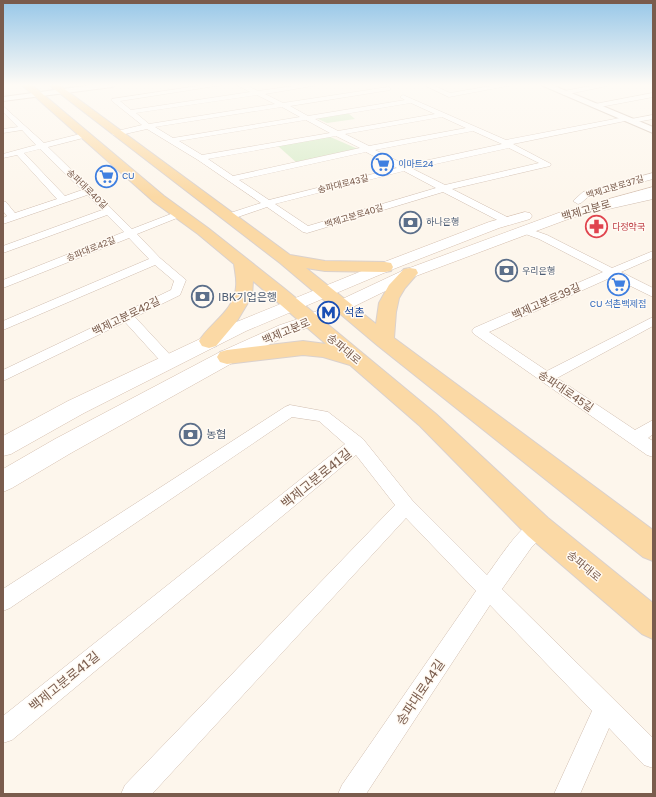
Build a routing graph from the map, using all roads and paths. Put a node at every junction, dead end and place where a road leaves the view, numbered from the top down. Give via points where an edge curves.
1 (17, 122) edge
2 (69, 122) edge
3 (101, 122) edge
4 (143, 122) edge
5 (172, 122) edge
6 (280, 122) edge
7 (314, 122) edge
8 (400, 122) edge
9 (457, 122) edge
10 (617, 122) edge
11 (633, 122) edge
12 (148, 126) junction
13 (23, 128) junction
14 (472, 129) junction
15 (653, 130) edge
16 (3, 131) edge
17 (336, 133) junction
18 (116, 134) junction
19 (84, 135) junction
20 (172, 140) junction
21 (40, 144) junction
22 (508, 144) junction
23 (18, 148) junction
24 (368, 149) junction
25 (3, 156) edge
26 (201, 158) junction
27 (406, 168) junction
28 (653, 176) edge
29 (232, 179) junction
30 (653, 181) edge
31 (445, 188) junction
32 (88, 191) junction
33 (653, 191) edge
34 (653, 196) edge
35 (63, 200) junction
36 (269, 203) junction
37 (3, 204) edge
38 (584, 205) junction
39 (109, 211) junction
40 (179, 214) junction
41 (228, 217) junction
42 (8, 219) edge
43 (507, 221) junction
44 (524, 230) junction
45 (130, 233) junction
46 (3, 250) edge
47 (653, 254) edge
48 (156, 260) junction
49 (286, 260) junction
50 (242, 263) junction
51 (385, 267) junction
52 (612, 272) junction
53 (410, 274) junction
54 (3, 284) edge
55 (325, 292) junction
56 (653, 293) edge
57 (342, 305) junction
58 (301, 313) junction
59 (127, 316) junction
60 (653, 321) edge
61 (3, 326) edge
62 (479, 331) joint
63 (384, 340) junction
64 (209, 341) junction
65 (227, 357) junction
66 (359, 361) junction
67 (169, 362) junction
68 (3, 376) edge
69 (546, 378) junction
70 (653, 426) edge
71 (636, 438) junction
72 (357, 444) junction
73 (3, 447) edge
74 (653, 450) edge
75 (3, 482) edge
76 (406, 506) junction
77 (538, 527) junction
78 (653, 547) edge
79 (489, 589) junction
80 (3, 601) edge
81 (653, 623) edge
82 (605, 709) junction
83 (3, 731) edge
84 (653, 756) edge
85 (134, 794) edge
86 (350, 794) edge
87 (567, 794) edge

1 - 13 street, 송파대로40길
2 - 19 main road, 송파대로
3 - 18 main road
4 - 12 street
5 - 12 street
6 - 20 street
7 - 17 street
8 - 17 street
9 - 14 street
10 - 22 street, 송파대로43길
11 - 15 street
12 - 18 street
12 - 20 street
13 - 16 street
13 - 21 street, 송파대로40길
14 - 22 street
14 - 24 street
17 - 24 street
17 - 26 street
18 - 41 main road
19 - 21 street
19 - 40 main road, 송파대로
20 - 26 street
21 - 23 street
21 - 32 street, 송파대로40길
22 - 27 street, 송파대로43길
22 - 31 street, 백제고분로40길 via 547,164
23 - 25 street
23 - 35 street
24 - 27 street
24 - 29 street
26 - 29 street
27 - 31 street
27 - 36 street, 송파대로43길
28 - 38 street, 백제고분로37길 via 586,194
29 - 36 street
30 - 38 main road, 백제고분로
31 - 36 street, 백제고분로40길 via 307,230
31 - 43 street
32 - 35 street
32 - 39 street, 송파대로40길
33 - 38 main road, 백제고분로
34 - 38 street, 백제고분로37길 via 609,207
35 - 42 street
36 - 41 street, 송파대로43길
37 - 42 street
38 - 43 main road, 백제고분로
38 - 44 main road, 백제고분로
39 - 45 street, 송파대로40길
39 - 46 street
40 - 45 street, 송파대로42길
40 - 50 main road, 송파대로
41 - 49 main road
43 - 51 main road, 백제고분로
44 - 52 street
44 - 53 main road, 백제고분로
45 - 48 street, 백제고분로42길
45 - 54 street, 송파대로42길
47 - 52 street, 백제고분로39길
48 - 59 street, 백제고분로42길 via 180,280 176,292
48 - 61 street
49 - 51 main road via 325,266
49 - 55 main road
50 - 58 main road, 송파대로
50 - 64 main road via 245,288 242,299
51 - 55 main road, 백제고분로
52 - 56 street
52 - 62 street, 백제고분로39길
53 - 57 main road, 백제고분로
53 - 63 main road via 399,283 387,307
55 - 57 main road
55 - 58 main road, 백제고분로
57 - 58 main road, 백제고분로
57 - 63 main road
58 - 64 main road, 백제고분로
58 - 65 main road, 백제고분로 via 286,329
58 - 66 main road, 송파대로
59 - 67 street
59 - 68 street, 백제고분로42길
60 - 69 street
62 - 69 street, 송파대로45길
63 - 78 main road
64 - 67 main road, 백제고분로
65 - 66 main road via 303,348 324,350
65 - 75 main road, 백제고분로 via 70,442
66 - 77 main road, 송파대로 via 428,420
67 - 73 main road, 백제고분로 via 76,407
69 - 71 street, 송파대로45길
70 - 71 street
71 - 74 street, 송파대로45길
72 - 76 street
72 - 80 street, 백제고분로41길 via 323,416 290,411
72 - 83 street, 백제고분로41길
76 - 79 street
76 - 85 street
77 - 79 street, 송파대로44길
77 - 81 main road, 송파대로
79 - 82 street
79 - 86 street, 송파대로44길
82 - 84 street
82 - 87 street

